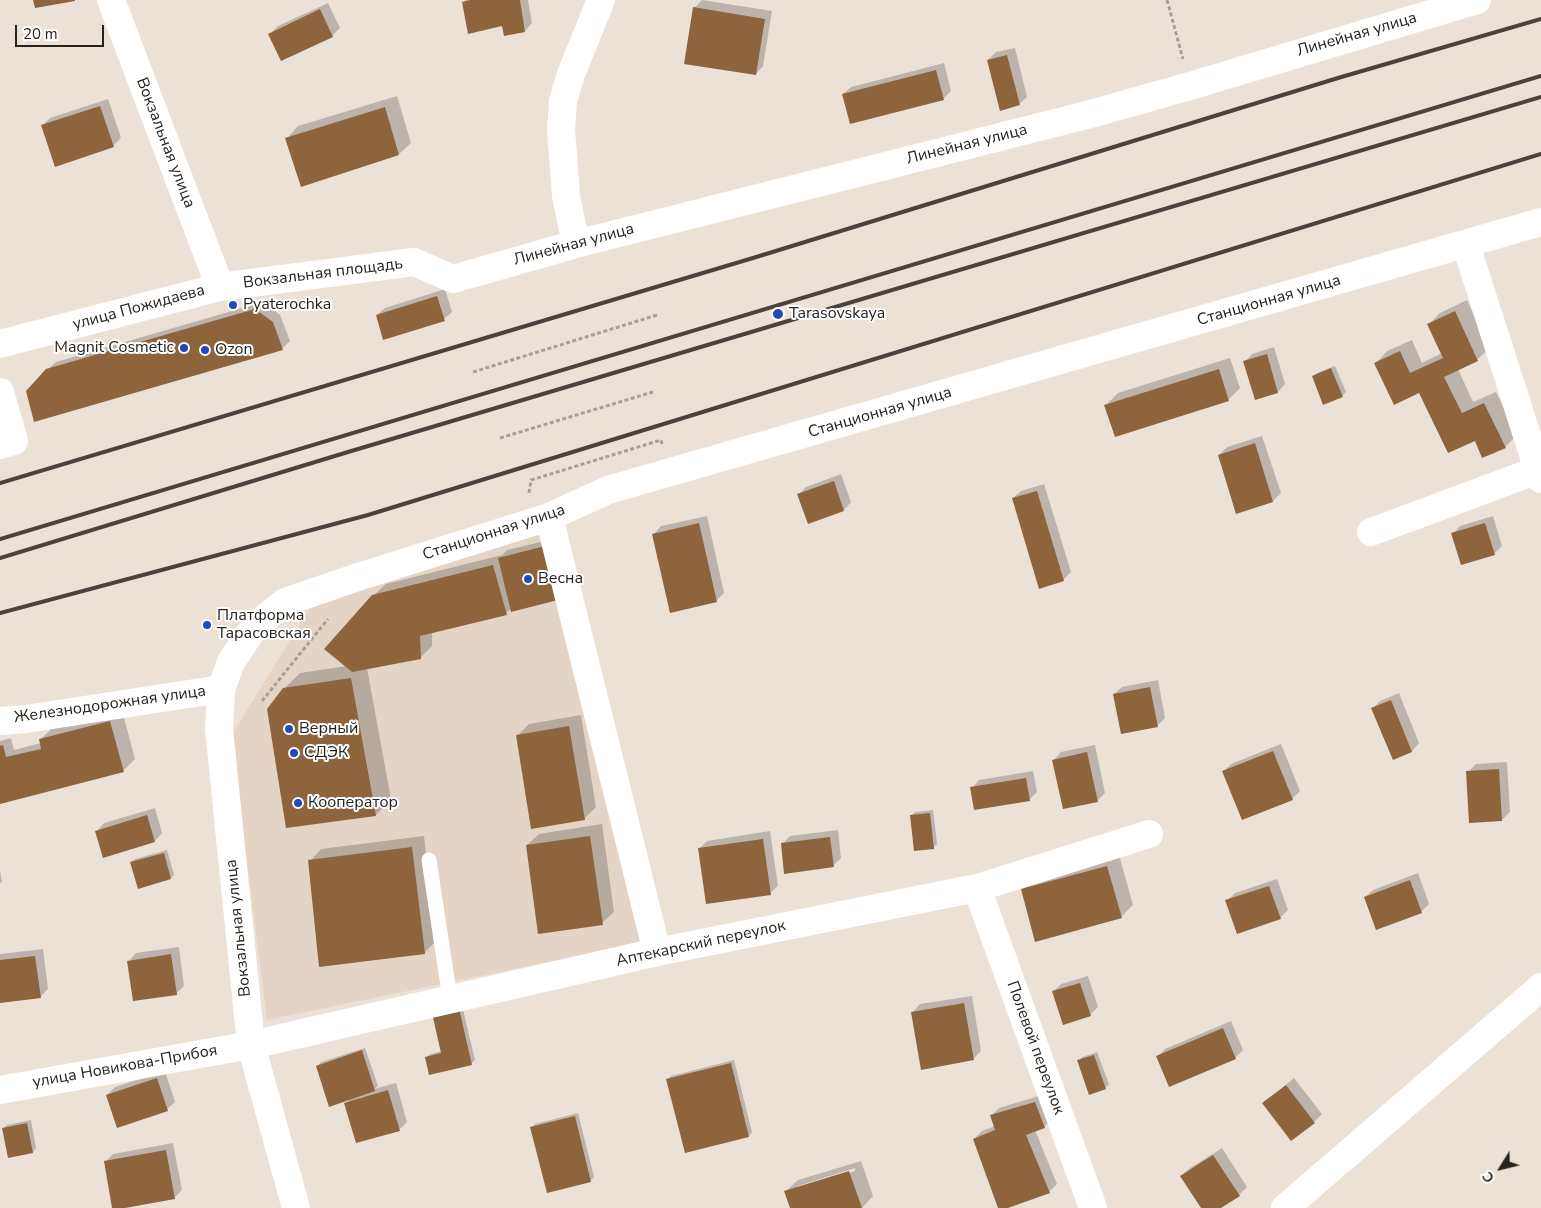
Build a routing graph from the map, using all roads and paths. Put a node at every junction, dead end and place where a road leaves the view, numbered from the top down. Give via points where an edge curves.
1 (111, 0) edge
2 (601, 0) edge
3 (1167, 0) edge
4 (1477, 0) edge
5 (1190, 86) junction
6 (1541, 222) edge
7 (576, 244) junction
8 (1466, 245) junction
9 (453, 279) joint
10 (220, 287) junction
11 (657, 315) dead end
12 (0, 344) edge
13 (473, 372) dead end
14 (0, 392) edge
15 (653, 392) dead end
16 (500, 438) dead end
17 (661, 440) dead end
18 (7, 443) edge
19 (1540, 474) edge
20 (531, 480) dead end
21 (549, 517) junction
22 (1371, 532) dead end
23 (329, 617) dead end
24 (241, 647) joint
25 (221, 689) junction
26 (262, 701) dead end
27 (0, 721) edge
28 (1149, 834) dead end
29 (429, 860) dead end
30 (977, 888) junction
31 (657, 952) junction
32 (1541, 987) edge
33 (450, 999) junction
34 (251, 1045) junction
35 (0, 1090) edge
36 (296, 1208) edge
37 (1094, 1208) edge
38 (1285, 1208) edge

1 - 10 street, Вокзальная улица
2 - 7 street via 563,101 561,128 566,196
3 - 5 path
4 - 5 street, Линейная улица
5 - 7 street, Линейная улица
6 - 8 street, Станционная улица
7 - 9 street, Линейная улица
8 - 19 street
8 - 21 street, Станционная улица via 608,490
9 - 10 street, Вокзальная площадь via 414,262
10 - 12 street, улица Пожидаева
11 - 13 path
14 - 18 street
15 - 16 path
17 - 20 path
19 - 22 street
21 - 24 street, Станционная улица via 285,602 255,626
21 - 31 street
23 - 26 path
24 - 25 street, Вокзальная улица via 231,662
25 - 27 street, Железнодорожная улица
25 - 34 street, Вокзальная улица via 218,729
28 - 30 street, Аптекарский переулок
29 - 33 lane
30 - 31 street, Аптекарский переулок
30 - 37 street, Полевой переулок
31 - 33 street, Аптекарский переулок
32 - 38 street
33 - 34 street, Аптекарский переулок
34 - 35 street, улица Новикова-Прибоя
34 - 36 street, Вокзальная улица

